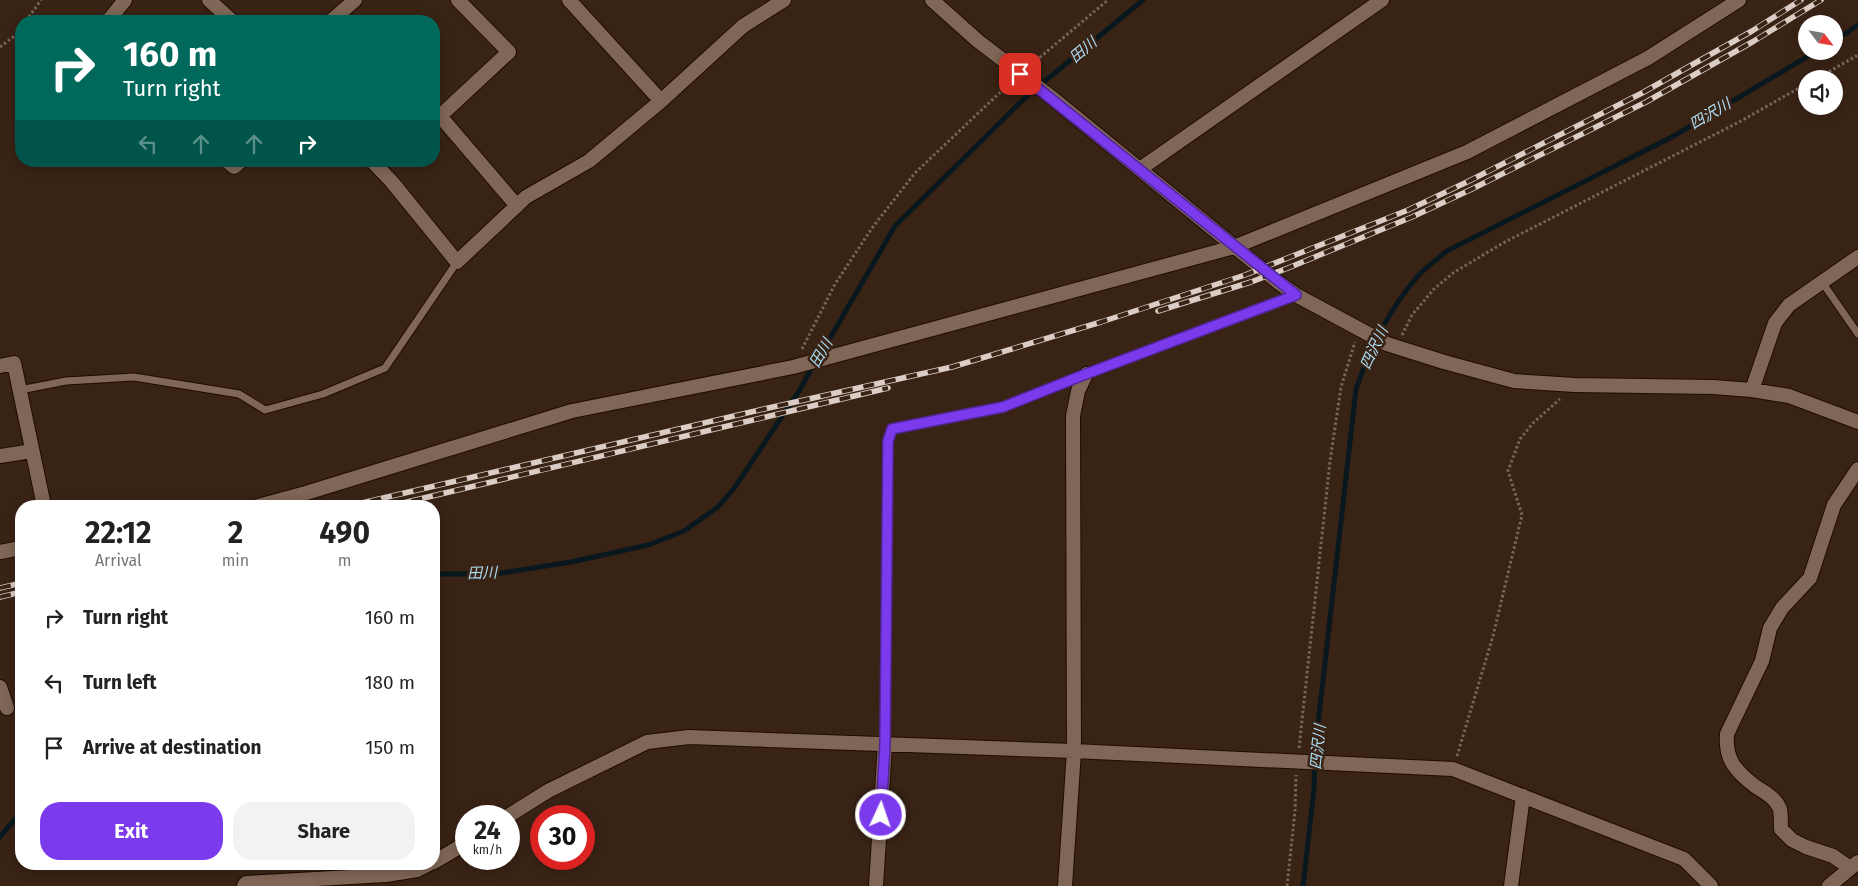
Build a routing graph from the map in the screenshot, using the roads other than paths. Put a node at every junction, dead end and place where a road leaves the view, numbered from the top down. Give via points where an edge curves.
1 (125, 0) edge
2 (209, 0) edge
3 (355, 0) edge
4 (458, 0) edge
5 (570, 0) edge
6 (784, 0) edge
7 (932, 0) edge
8 (1382, 0) edge
9 (1739, 0) edge
10 (113, 15) edge
11 (225, 15) edge
12 (338, 15) edge
13 (661, 101) junction
14 (378, 167) edge
15 (1140, 169) junction
16 (517, 206) junction
17 (1234, 247) junction
18 (1858, 258) edge
19 (457, 262) junction
20 (1822, 282) junction
21 (1296, 295) junction
22 (1858, 334) edge
23 (0, 366) edge
24 (1086, 374) junction
25 (20, 390) junction
26 (1752, 390) junction
27 (1858, 422) edge
28 (32, 451) junction
29 (0, 456) edge
30 (1858, 469) edge
31 (43, 500) edge
32 (280, 500) edge
33 (15, 549) edge
34 (0, 552) edge
35 (0, 687) edge
36 (7, 708) dead end
37 (885, 744) junction
38 (1074, 751) junction
39 (1523, 796) junction
40 (520, 808) edge
41 (455, 849) edge
42 (440, 858) edge
43 (1854, 865) edge
44 (417, 870) edge
45 (244, 886) edge
46 (876, 886) edge
47 (1065, 886) edge
48 (1511, 886) edge
49 (1711, 886) edge
50 (1829, 886) edge

1 - 10 street
2 - 11 street
3 - 12 street
4 - 16 street via 509,52 440,116
5 - 13 street
6 - 13 street via 743,26
7 - 15 street via 961,27
8 - 15 street
9 - 17 street via 1648,58 1475,148
13 - 16 street via 590,161 526,197
14 - 19 street
15 - 17 street
16 - 19 street
17 - 21 street
17 - 32 street via 833,357 572,412
18 - 20 street
19 - 25 lane via 385,368 323,394 265,410 239,394 134,377 66,381
20 - 22 lane
20 - 26 street via 1789,305 1775,323
21 - 24 lane
21 - 26 street via 1391,346 1514,380
23 - 25 street via 14,363
24 - 37 lane via 1003,407 892,429 888,441
24 - 38 street via 1078,391 1073,416
25 - 28 street
26 - 27 street via 1789,396
28 - 29 street
28 - 31 street
30 - 43 street via 1834,504 1810,578 1782,608 1770,628 1762,661 1727,734 1726,748 1729,760 1740,772 1772,795 1780,810 1781,829 1792,840
33 - 34 street
35 - 36 street
37 - 38 street
37 - 40 street via 689,737 647,742 548,791
37 - 46 street
38 - 39 street via 1453,769
38 - 47 street
39 - 48 street
39 - 49 street via 1684,859
41 - 42 street
43 - 50 street
44 - 45 street via 386,875 246,883

